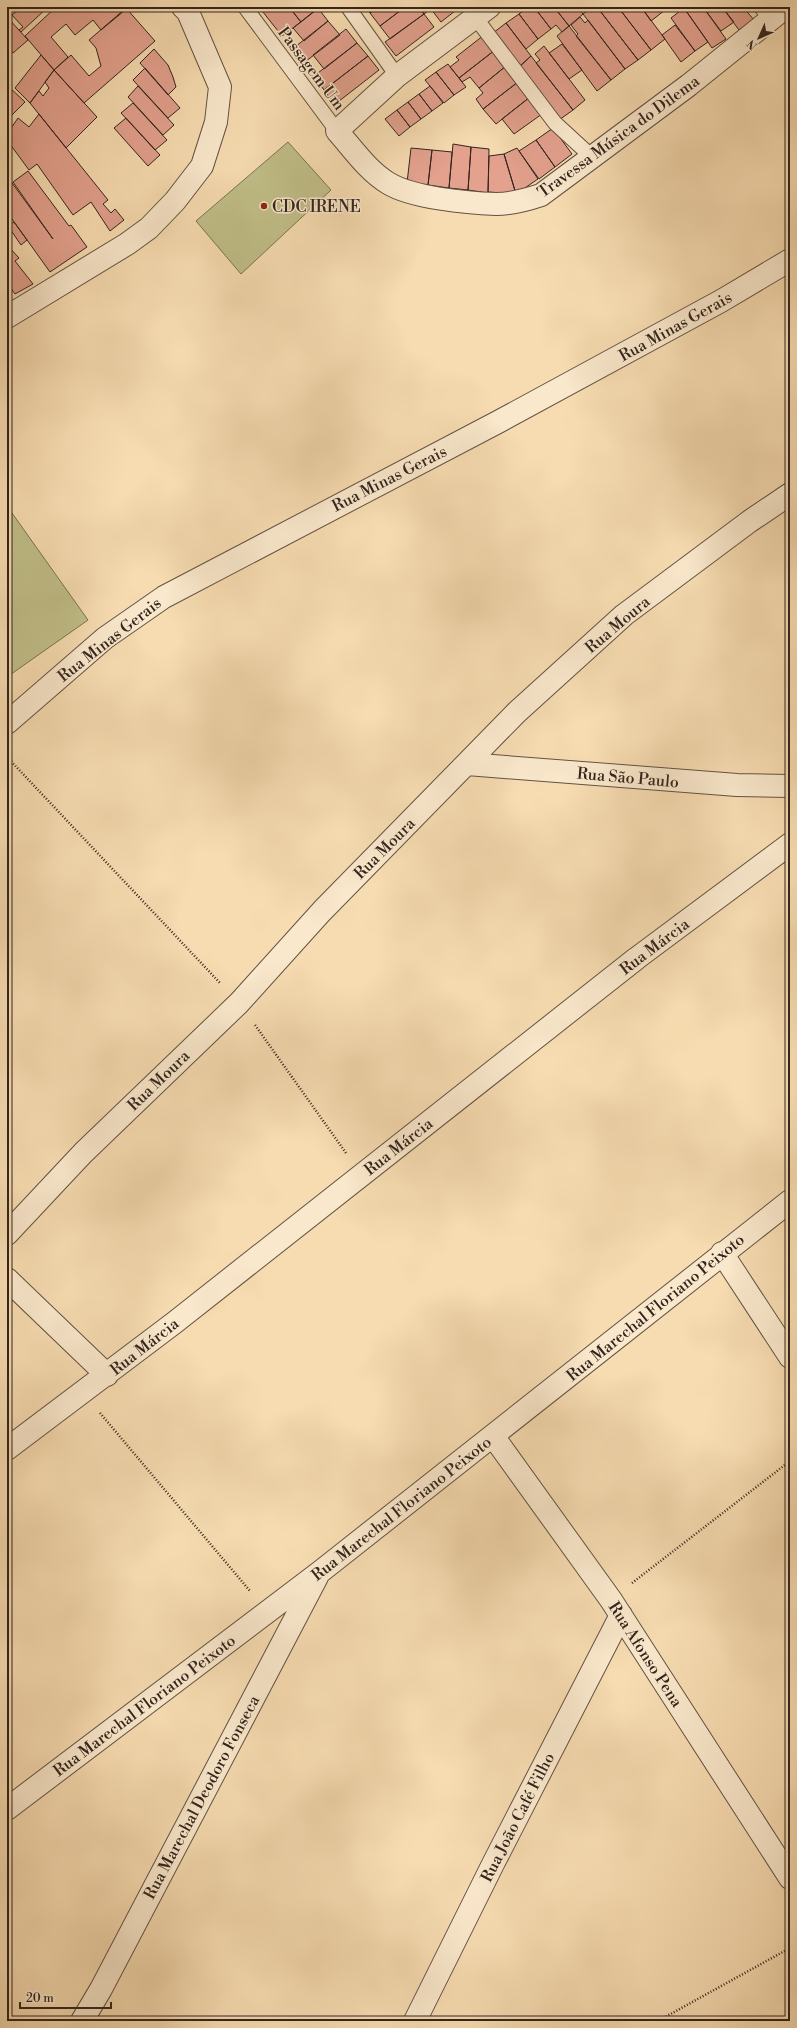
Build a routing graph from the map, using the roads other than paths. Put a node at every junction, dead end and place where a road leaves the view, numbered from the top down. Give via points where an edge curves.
1 (245, 7) edge
2 (348, 7) edge
3 (188, 9) edge
4 (773, 11) edge
5 (482, 12) edge
6 (397, 76) junction
7 (337, 131) junction
8 (592, 157) junction
9 (790, 260) edge
10 (7, 317) edge
11 (790, 494) edge
12 (7, 723) edge
13 (467, 764) junction
14 (790, 786) edge
15 (790, 844) edge
16 (790, 1201) edge
17 (7, 1234) edge
18 (722, 1253) junction
19 (7, 1279) edge
20 (790, 1357) edge
21 (107, 1375) junction
22 (493, 1436) junction
23 (7, 1449) edge
24 (320, 1572) junction
25 (616, 1607) junction
26 (7, 1809) edge
27 (790, 1878) edge
28 (82, 2021) edge
29 (415, 2021) edge

1 - 7 lane, Passagem Um
2 - 6 lane
3 - 10 street via 220,87 216,122 202,166 175,201 149,228
4 - 8 street, Travessa Música do Dilema via 689,85
5 - 6 street
5 - 8 lane via 554,123
6 - 7 street
7 - 8 street, Travessa Música do Dilema via 374,173 388,184 407,192 497,204 523,201 541,195
9 - 12 street, Rua Minas Gerais via 721,301 505,418 164,596 104,638
11 - 13 street, Rua Moura via 624,615 517,712
13 - 14 street, Rua São Paulo via 729,785
13 - 17 street, Rua Moura via 322,911 239,1003 83,1153
15 - 21 street, Rua Márcia via 638,958
16 - 18 street, Rua Marechal Floriano Peixoto
18 - 20 street
18 - 22 street, Rua Marechal Floriano Peixoto
19 - 21 street
21 - 23 street, Rua Márcia
22 - 24 street, Rua Marechal Floriano Peixoto
22 - 25 street, Rua Afonso Pena
24 - 26 street, Rua Marechal Floriano Peixoto
24 - 28 street, Rua Marechal Deodoro Fonseca
25 - 27 street, Rua Afonso Pena
25 - 29 street, Rua João Café Filho

